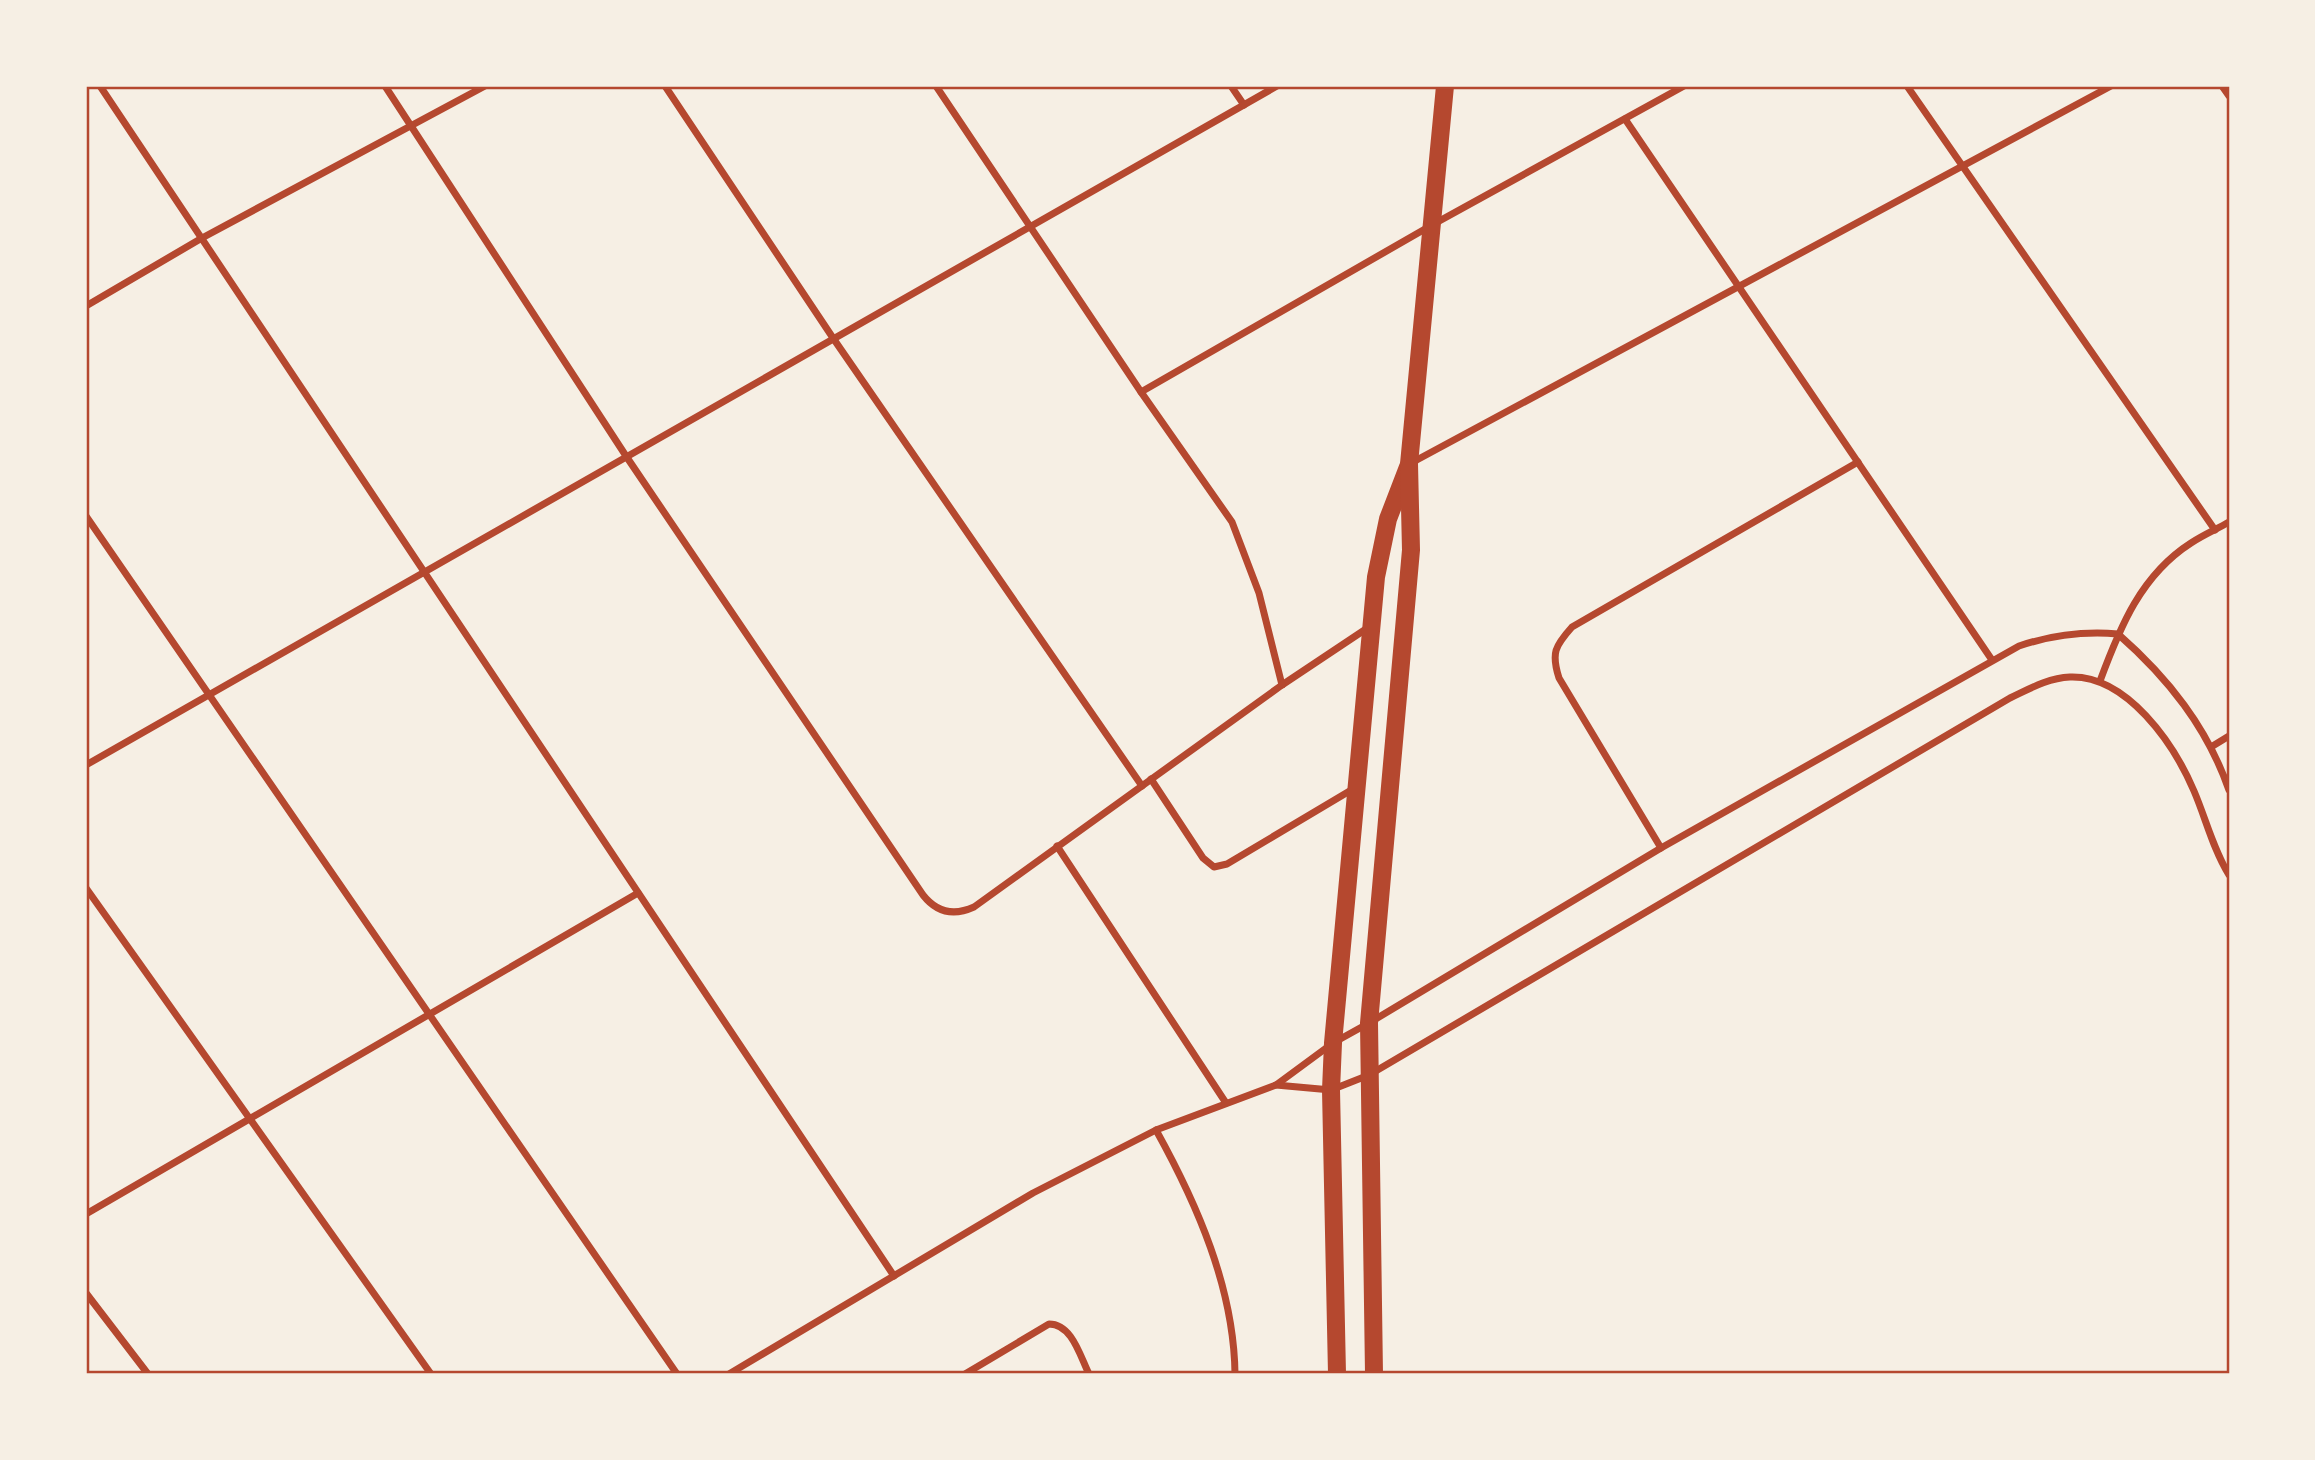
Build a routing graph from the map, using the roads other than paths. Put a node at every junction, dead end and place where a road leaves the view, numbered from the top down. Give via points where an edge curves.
1 (100, 86) edge
2 (385, 86) edge
3 (485, 86) edge
4 (665, 86) edge
5 (936, 86) edge
6 (1231, 86) edge
7 (1277, 86) edge
8 (1445, 86) edge
9 (1684, 86) edge
10 (1907, 86) edge
11 (2111, 86) edge
12 (2222, 86) edge
13 (2229, 96) edge
14 (1244, 105) junction
15 (1625, 119) junction
16 (411, 127) junction
17 (1963, 166) junction
18 (1432, 225) junction
19 (1031, 226) junction
20 (202, 238) junction
21 (1738, 285) junction
22 (86, 306) edge
23 (832, 338) junction
24 (1141, 392) junction
25 (626, 456) junction
26 (1858, 462) junction
27 (1409, 464) junction
28 (86, 516) edge
29 (2229, 522) edge
30 (2215, 530) junction
31 (424, 571) junction
32 (1371, 625) junction
33 (2118, 634) junction
34 (1992, 660) junction
35 (2100, 681) junction
36 (1282, 685) junction
37 (209, 695) junction
38 (2229, 736) edge
39 (2211, 747) junction
40 (86, 765) edge
41 (1151, 779) junction
42 (1142, 786) junction
43 (1356, 787) junction
44 (2229, 790) edge
45 (1058, 846) junction
46 (1661, 848) junction
47 (2225, 861) edge
48 (2229, 875) edge
49 (86, 888) edge
50 (638, 893) junction
51 (429, 1015) junction
52 (1369, 1023) junction
53 (1333, 1043) junction
54 (1369, 1076) junction
55 (1276, 1085) junction
56 (1331, 1090) junction
57 (1226, 1103) junction
58 (250, 1119) junction
59 (1156, 1130) junction
60 (86, 1214) edge
61 (894, 1276) junction
62 (86, 1293) edge
63 (148, 1374) edge
64 (431, 1374) edge
65 (677, 1374) edge
66 (729, 1374) edge
67 (965, 1374) edge
68 (1089, 1374) edge
69 (1235, 1374) edge
70 (1337, 1374) edge
71 (1374, 1374) edge

1 - 20 street
2 - 16 street
3 - 16 street
4 - 23 street
5 - 19 street
6 - 14 street
7 - 14 street
8 - 18 main road
9 - 15 street
10 - 17 street
11 - 17 street
12 - 13 street
14 - 19 street
15 - 18 street
15 - 21 street
16 - 20 street
16 - 25 street
17 - 21 street
17 - 30 street
18 - 24 street
18 - 27 main road
19 - 23 street
19 - 24 street
20 - 22 street
20 - 31 street
21 - 26 street
21 - 27 street
23 - 25 street
23 - 42 street
24 - 36 street via 1232,522 1259,593
25 - 31 street
25 - 45 street via 929,903 946,912 965,911
26 - 34 street
26 - 46 street via 1572,627 1559,641 1553,659 1559,678
27 - 32 main road via 1380,548
27 - 52 main road via 1411,550
28 - 37 street
29 - 30 street
30 - 33 street via 2183,549 2148,582
31 - 37 street
31 - 50 street
32 - 36 street
32 - 43 main road
33 - 34 street via 2068,633 2043,638
33 - 35 street
33 - 39 street via 2179,695
34 - 46 street
35 - 47 street via 2125,696 2165,740
35 - 54 street via 2054,679 2010,698
36 - 41 street
37 - 40 street
37 - 51 street
38 - 39 street
39 - 44 street
41 - 42 street
41 - 43 street via 1203,858 1214,867 1227,864
42 - 45 street
43 - 53 main road
45 - 57 street
46 - 52 street
47 - 48 street
49 - 58 street
50 - 51 street
50 - 61 street
51 - 58 street
51 - 65 street
52 - 53 street
52 - 54 main road
53 - 55 street
53 - 56 main road
54 - 56 street
54 - 71 main road
55 - 56 street
55 - 57 street
56 - 70 main road
57 - 59 street
58 - 60 street
58 - 64 street
59 - 61 street via 1033,1193
59 - 69 street via 1209,1242 1230,1325
61 - 66 street
62 - 63 street
67 - 68 street via 1054,1324 1067,1331

